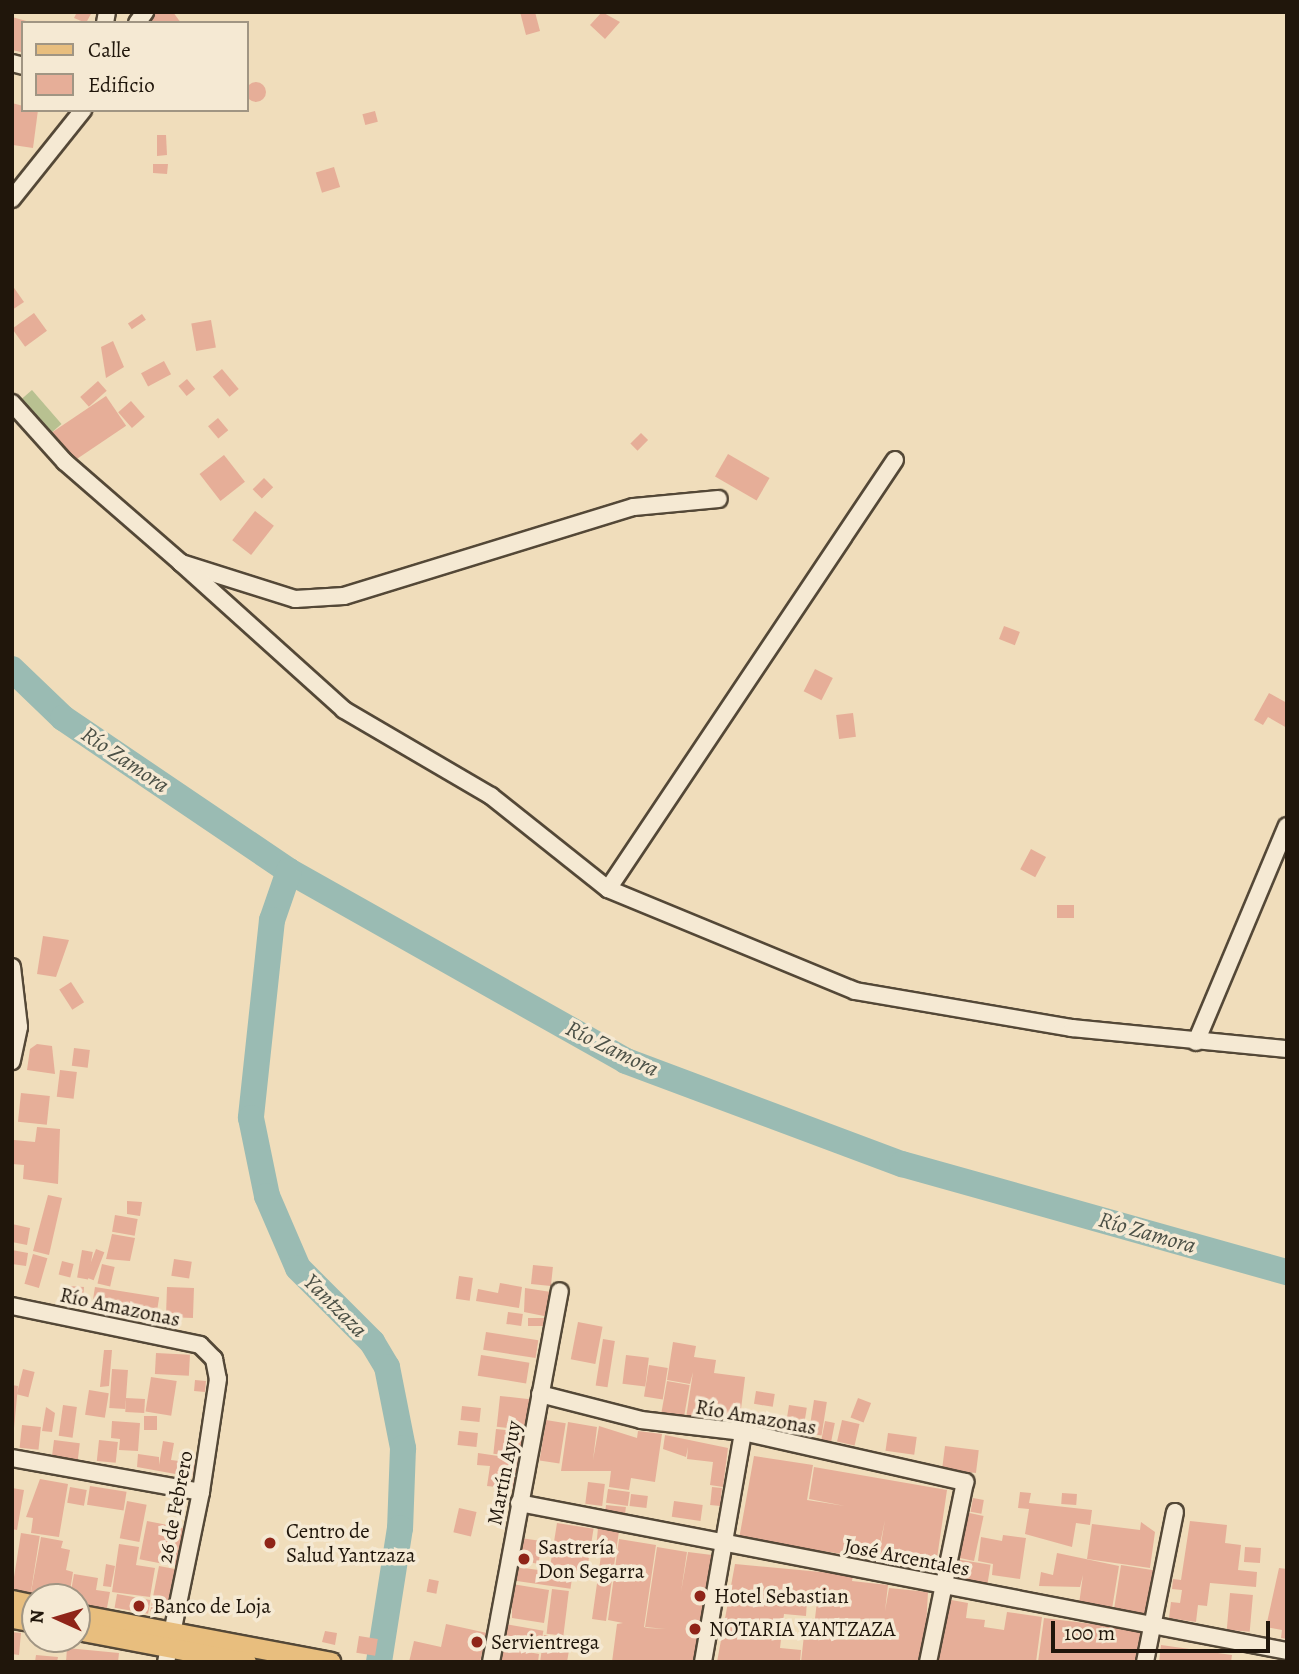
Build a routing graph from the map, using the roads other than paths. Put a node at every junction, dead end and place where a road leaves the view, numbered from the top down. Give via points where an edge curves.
1 (81, 112) edge
2 (12, 199) edge
3 (12, 403) edge
4 (895, 460) dead end
5 (719, 499) dead end
6 (181, 564) junction
7 (1287, 826) edge
8 (608, 889) junction
9 (12, 967) edge
10 (1196, 1042) junction
11 (1287, 1049) edge
12 (12, 1061) edge
13 (560, 1291) dead end
14 (12, 1306) edge
15 (214, 1359) joint
16 (540, 1394) junction
17 (743, 1432) junction
18 (12, 1458) edge
19 (201, 1492) junction
20 (519, 1503) junction
21 (1175, 1512) dead end
22 (724, 1543) junction
23 (945, 1585) junction
24 (91, 1619) edge
25 (1153, 1624) junction
26 (91, 1633) edge
27 (169, 1647) edge
28 (1287, 1651) edge
29 (328, 1661) edge
30 (246, 1662) edge
31 (491, 1662) edge
32 (703, 1662) edge
33 (928, 1662) edge
34 (1145, 1662) edge

1 - 2 street
3 - 6 street via 65,462
4 - 8 street
5 - 6 street via 634,507 344,596 295,599
6 - 8 street via 344,710 491,796
7 - 10 street
8 - 10 street via 855,991
9 - 12 street via 19,1027
10 - 11 street
13 - 16 street, Martín Ayuy
14 - 15 street, Río Amazonas via 201,1345
15 - 19 street, 26 de Febrero via 218,1379
16 - 17 street, Río Amazonas via 641,1420
16 - 20 street, Martín Ayuy
17 - 22 street
17 - 23 street, Río Amazonas via 965,1482
18 - 19 street
19 - 27 street, 26 de Febrero
20 - 22 street, José Arcentales
20 - 31 street, Martín Ayuy
21 - 25 street
22 - 23 street, José Arcentales
22 - 32 street
23 - 25 street, José Arcentales
23 - 33 street
24 - 27 main road
25 - 28 street, José Arcentales
25 - 34 street
26 - 27 main road
27 - 29 main road
27 - 30 main road

